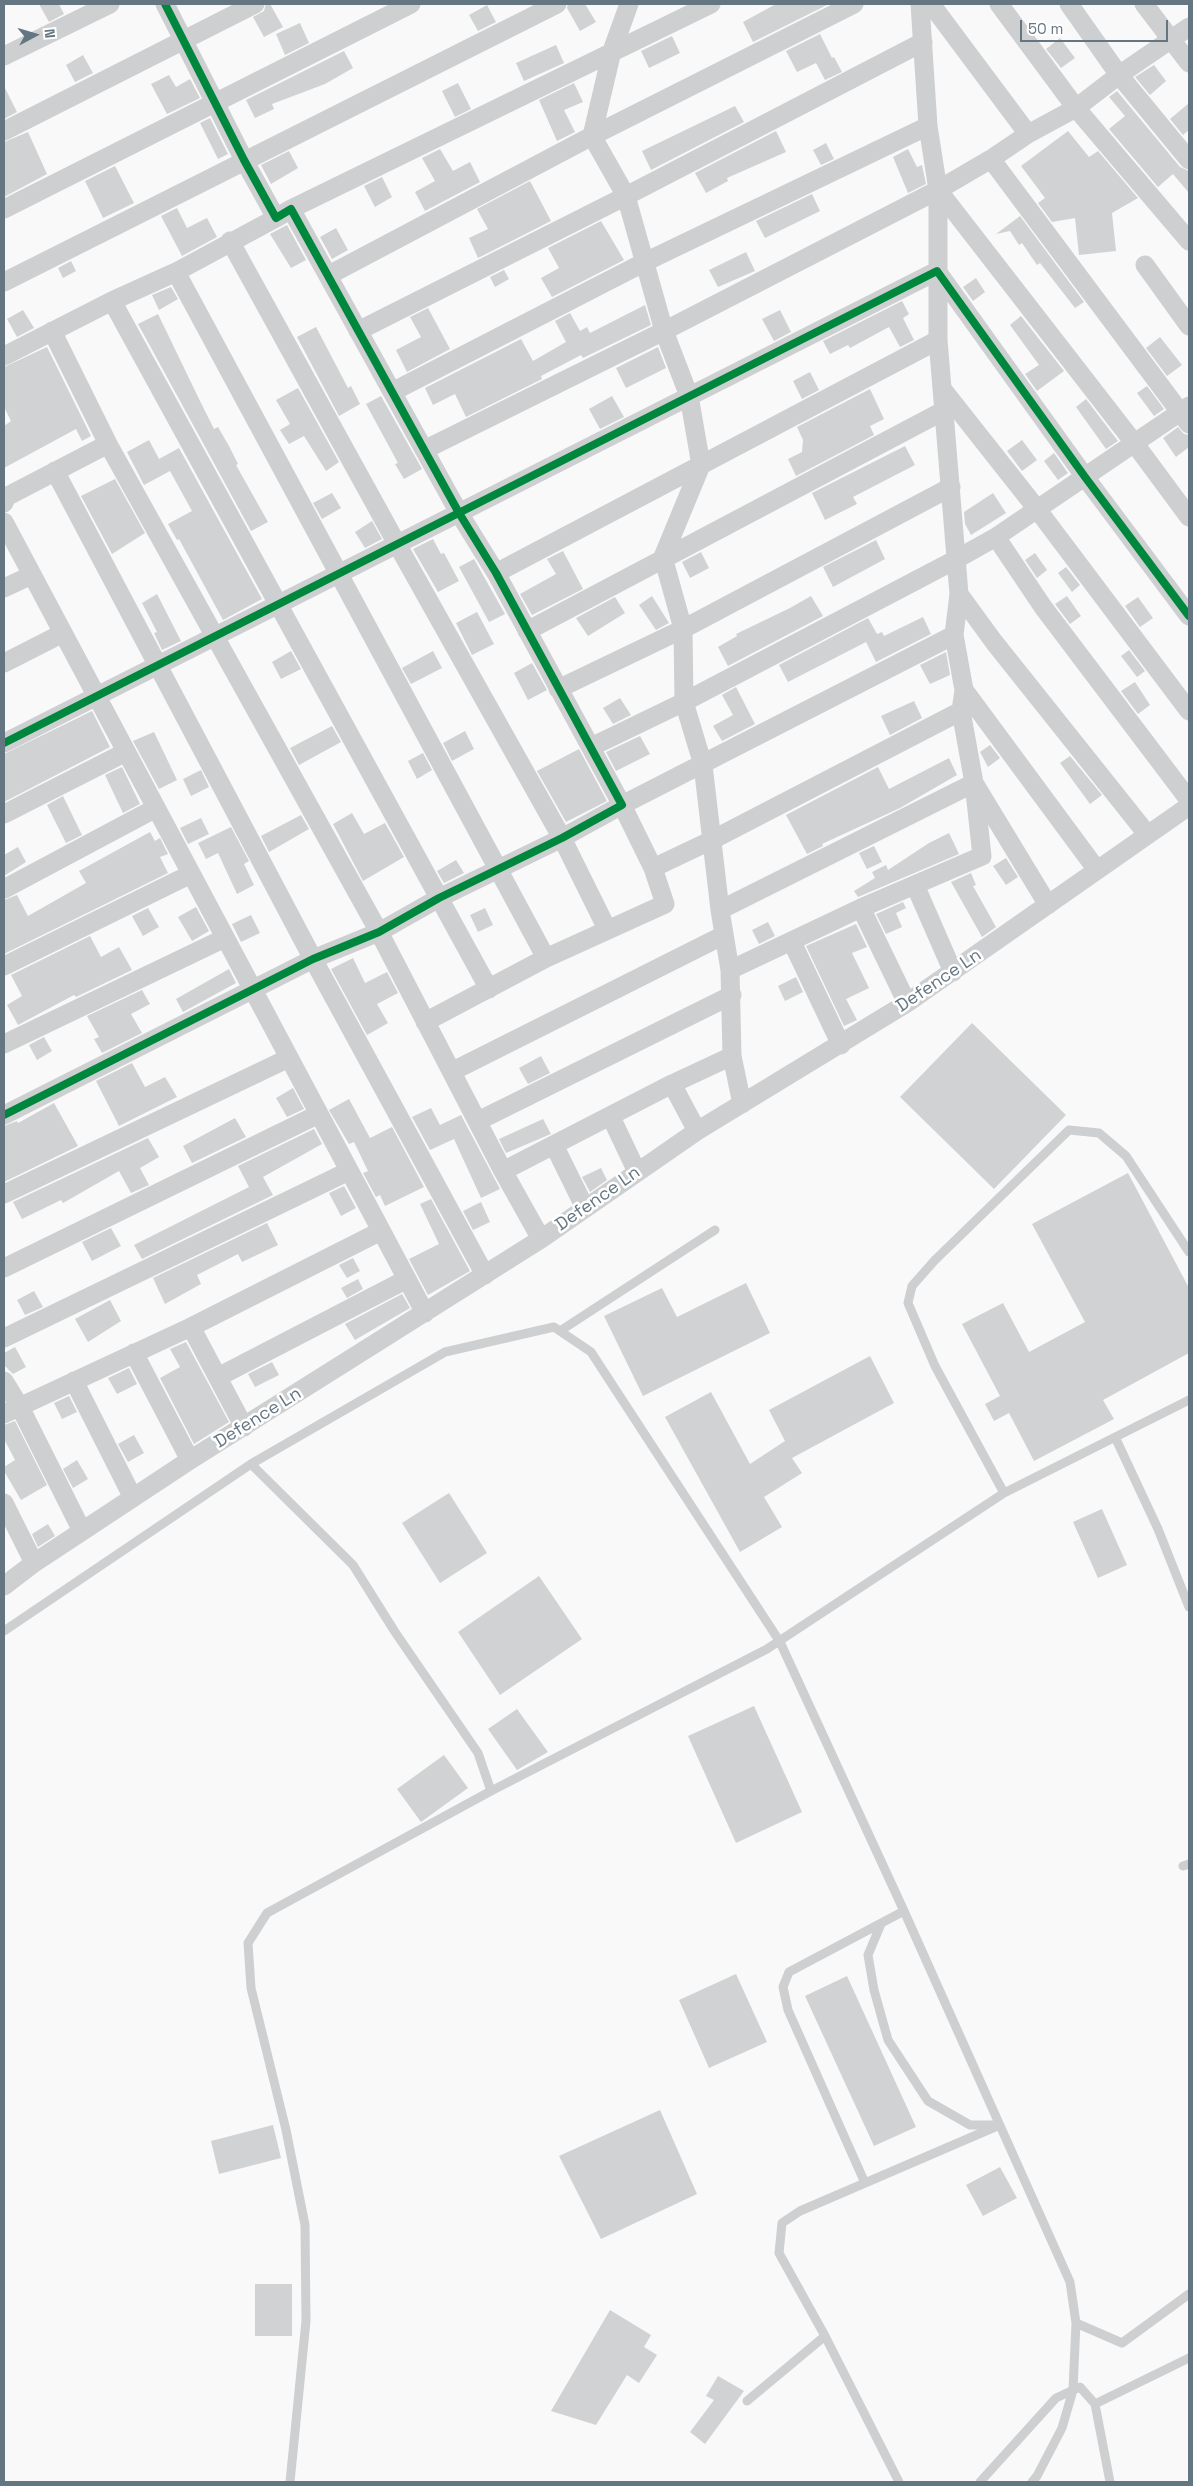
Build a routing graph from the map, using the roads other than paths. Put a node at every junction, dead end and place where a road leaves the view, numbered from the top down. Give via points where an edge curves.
1 (110, 4) edge
2 (165, 4) edge
3 (255, 4) edge
4 (412, 4) edge
5 (557, 4) edge
6 (629, 4) edge
7 (711, 4) edge
8 (854, 4) edge
9 (920, 4) edge
10 (930, 4) edge
11 (999, 4) edge
12 (1069, 4) edge
13 (1144, 4) edge
14 (1189, 27) edge
15 (184, 40) junction
16 (1171, 40) junction
17 (923, 42) junction
18 (612, 51) junction
19 (4, 56) edge
20 (1189, 63) edge
21 (1119, 74) junction
22 (216, 103) junction
23 (1076, 108) junction
24 (928, 126) junction
25 (4, 131) edge
26 (1028, 134) junction
27 (592, 136) junction
28 (991, 159) junction
29 (244, 160) junction
30 (1189, 160) edge
31 (938, 190) junction
32 (626, 196) junction
33 (4, 210) edge
34 (284, 214) junction
35 (230, 241) junction
36 (1189, 241) edge
37 (643, 264) junction
38 (1145, 265) dead end
39 (937, 271) junction
40 (176, 272) junction
41 (328, 274) junction
42 (4, 282) edge
43 (112, 301) junction
44 (1189, 326) edge
45 (52, 331) junction
46 (358, 331) junction
47 (664, 331) junction
48 (938, 340) junction
49 (4, 356) edge
50 (943, 390) junction
51 (392, 392) junction
52 (689, 396) junction
53 (945, 410) junction
54 (1186, 414) edge
55 (108, 444) junction
56 (1135, 444) junction
57 (424, 450) junction
58 (701, 465) junction
59 (54, 471) junction
60 (1085, 477) junction
61 (951, 487) junction
62 (4, 503) edge
63 (1037, 509) junction
64 (459, 513) junction
65 (1189, 517) edge
66 (4, 522) edge
67 (996, 536) junction
68 (397, 544) junction
69 (663, 557) junction
70 (955, 560) junction
71 (496, 573) junction
72 (32, 574) junction
73 (340, 575) junction
74 (4, 588) edge
75 (959, 594) junction
76 (278, 604) junction
77 (1189, 616) edge
78 (683, 629) junction
79 (527, 631) junction
80 (63, 633) junction
81 (215, 636) junction
82 (954, 636) junction
83 (4, 663) edge
84 (159, 664) junction
85 (558, 689) junction
86 (964, 690) junction
87 (96, 696) junction
88 (684, 702) junction
89 (961, 711) junction
90 (1189, 711) edge
91 (4, 743) edge
92 (591, 747) junction
93 (126, 752) junction
94 (703, 765) junction
95 (974, 783) junction
96 (1189, 800) edge
97 (622, 805) junction
98 (1189, 806) edge
99 (156, 808) junction
100 (4, 814) edge
101 (1147, 834) junction
102 (562, 838) junction
103 (712, 840) junction
104 (653, 868) junction
105 (498, 869) junction
106 (1097, 870) junction
107 (191, 874) junction
108 (915, 884) junction
109 (4, 889) edge
110 (439, 898) junction
111 (1048, 905) junction
112 (861, 908) junction
113 (720, 910) junction
114 (607, 928) junction
115 (378, 932) junction
116 (724, 935) junction
117 (225, 938) junction
118 (792, 942) junction
119 (546, 958) junction
120 (313, 959) junction
121 (4, 966) edge
122 (730, 970) junction
123 (953, 972) junction
124 (489, 989) junction
125 (253, 991) junction
126 (732, 995) junction
127 (908, 1004) junction
128 (425, 1022) junction
129 (4, 1044) edge
130 (841, 1045) junction
131 (732, 1056) junction
132 (289, 1058) junction
133 (452, 1071) junction
134 (672, 1084) junction
135 (742, 1104) junction
136 (319, 1114) junction
137 (4, 1115) edge
138 (611, 1117) junction
139 (478, 1121) junction
140 (697, 1131) junction
141 (554, 1145) junction
142 (349, 1171) junction
143 (503, 1171) junction
144 (637, 1172) junction
145 (4, 1194) edge
146 (585, 1208) junction
147 (715, 1230) dead end
148 (381, 1231) junction
149 (541, 1239) junction
150 (1189, 1252) edge
151 (4, 1268) edge
152 (485, 1275) junction
153 (406, 1279) junction
154 (425, 1313) junction
155 (191, 1327) junction
156 (560, 1331) junction
157 (4, 1338) edge
158 (134, 1353) junction
159 (218, 1377) junction
160 (4, 1381) edge
161 (74, 1381) junction
162 (1189, 1400) edge
163 (12, 1410) edge
164 (244, 1427) junction
165 (1115, 1437) junction
166 (190, 1460) junction
167 (251, 1464) junction
168 (1004, 1492) junction
169 (133, 1498) junction
170 (4, 1503) edge
171 (82, 1531) junction
172 (34, 1563) junction
173 (4, 1586) edge
174 (1189, 1607) edge
175 (4, 1631) edge
176 (780, 1642) junction
177 (492, 1791) junction
178 (904, 1911) junction
179 (881, 1924) junction
180 (999, 2125) junction
181 (866, 2183) junction
182 (1189, 2294) edge
183 (1076, 2323) junction
184 (825, 2336) junction
185 (1189, 2358) edge
186 (1073, 2390) junction
187 (747, 2401) dead end
188 (1095, 2404) junction
189 (290, 2482) edge
190 (899, 2482) edge
191 (980, 2482) edge
192 (1032, 2482) edge
193 (1110, 2482) edge

1 - 19 street
2 - 15 street
3 - 15 street
4 - 22 street
5 - 29 street
6 - 18 street
7 - 18 street
8 - 27 street
9 - 17 street
10 - 26 street
11 - 23 street
12 - 21 street
13 - 16 street
14 - 16 street
15 - 22 street
15 - 25 street
16 - 20 street
16 - 21 street
17 - 24 street
17 - 32 street
18 - 27 street
18 - 34 street
21 - 23 street
21 - 30 street
22 - 29 street
22 - 33 street
23 - 26 street
23 - 36 street
24 - 31 street
24 - 37 street
26 - 28 street
27 - 32 street
27 - 41 street
28 - 31 street
28 - 54 street
29 - 34 street
29 - 42 street
31 - 39 street
31 - 47 street
31 - 56 street
32 - 37 street
32 - 46 street
34 - 35 street
34 - 41 street
35 - 40 street
35 - 68 street
37 - 47 street
37 - 51 street
38 - 44 street
39 - 48 street
39 - 52 street
39 - 60 street
40 - 43 street
40 - 73 street
41 - 46 street
43 - 45 street
43 - 76 street
45 - 49 street
45 - 55 street
46 - 51 street
47 - 52 street
47 - 57 street
48 - 50 street
48 - 58 street
50 - 53 street
50 - 63 street
51 - 57 street
52 - 58 street
52 - 64 street
53 - 61 street
53 - 69 street
54 - 56 street
55 - 59 street
55 - 81 street
56 - 60 street
56 - 65 street
57 - 64 street
58 - 69 street
58 - 71 street
59 - 62 street via 6,497
59 - 84 street
60 - 63 street
60 - 77 street
61 - 70 street
61 - 78 street
63 - 67 street
63 - 90 street
64 - 68 street
64 - 71 street
66 - 72 street
67 - 70 street
67 - 96 street via 1043,607
68 - 73 street
68 - 102 street
69 - 78 street
69 - 79 street
70 - 75 street
70 - 88 street
71 - 79 street
72 - 74 street
72 - 80 street
73 - 76 street
73 - 105 street
75 - 82 street
75 - 101 street
76 - 81 street
76 - 110 street
78 - 85 street
78 - 88 street
79 - 85 street
80 - 83 street
80 - 87 street
81 - 84 street
81 - 115 street
82 - 86 street
82 - 94 street
84 - 87 street
84 - 120 street
85 - 92 street
86 - 89 street
86 - 106 street
87 - 91 street
87 - 93 street
88 - 92 street
88 - 94 street
89 - 95 street
89 - 103 street
92 - 97 street
93 - 99 street
93 - 100 street
94 - 97 street
94 - 103 street
95 - 108 street via 982,856
95 - 111 street
95 - 113 street
97 - 102 street
97 - 104 street
98 - 101 street, Defence Ln
99 - 107 street
99 - 109 street
101 - 106 street, Defence Ln
102 - 105 street
102 - 114 street
103 - 104 street
103 - 113 street
104 - 114 street via 665,904
105 - 110 street
105 - 119 street
106 - 111 street, Defence Ln
107 - 117 street
107 - 121 street
108 - 112 street
108 - 123 street
110 - 115 street
110 - 124 street
111 - 123 street, Defence Ln
112 - 118 street
112 - 127 street
113 - 116 street
114 - 119 street
115 - 120 street
115 - 128 street
116 - 122 street
116 - 133 street
117 - 125 street
117 - 129 street
118 - 122 street
118 - 130 street
119 - 124 street
120 - 125 street
120 - 152 street
122 - 126 street
123 - 127 street, Defence Ln
124 - 128 street
125 - 132 street
125 - 137 street
126 - 131 street
126 - 139 street
127 - 130 street, Defence Ln
128 - 133 street
130 - 135 street, Defence Ln
131 - 134 street
131 - 135 street
132 - 136 street
132 - 145 street
133 - 139 street
134 - 138 street
134 - 140 street
135 - 140 street, Defence Ln
136 - 142 street
136 - 151 street
138 - 141 street
138 - 144 street
139 - 143 street
140 - 144 street, Defence Ln
141 - 143 street
141 - 146 street
142 - 148 street
142 - 157 street
143 - 149 street
144 - 146 street, Defence Ln
146 - 149 street, Defence Ln
147 - 156 lane
148 - 153 street
148 - 155 street
149 - 152 street, Defence Ln
150 - 168 lane via 1126,1156 1099,1133 1069,1130 912,1286 908,1303 935,1366
152 - 154 street, Defence Ln
153 - 154 street
153 - 159 street
154 - 164 street, Defence Ln
155 - 158 street
155 - 159 street
156 - 167 lane via 554,1327 445,1352
156 - 176 lane via 591,1352
158 - 161 street
158 - 166 street
159 - 164 street
160 - 163 street
161 - 163 street
161 - 169 street
162 - 165 lane
163 - 171 street
164 - 166 street, Defence Ln
165 - 168 lane
165 - 174 lane via 1158,1529
166 - 169 street, Defence Ln
167 - 175 lane
167 - 177 lane via 353,1565 478,1753
168 - 176 lane
169 - 171 street, Defence Ln
170 - 172 street
171 - 172 street, Defence Ln
172 - 173 street, Defence Ln
176 - 177 lane
176 - 178 lane
177 - 189 lane via 267,1913 248,1943 251,1988 286,2130 305,2225 306,2321
178 - 179 lane
178 - 180 lane
179 - 180 lane via 868,1955 888,2040 928,2101 970,2125
179 - 181 lane via 789,1972 783,1987 788,2010
180 - 181 lane
180 - 183 lane via 1070,2282
181 - 184 lane via 800,2211 782,2223 779,2253
182 - 183 lane via 1122,2343
183 - 186 lane
184 - 187 lane
184 - 190 lane
185 - 188 lane
186 - 188 lane via 1080,2386
186 - 191 lane via 1056,2398
186 - 192 lane via 1062,2428
188 - 193 lane

